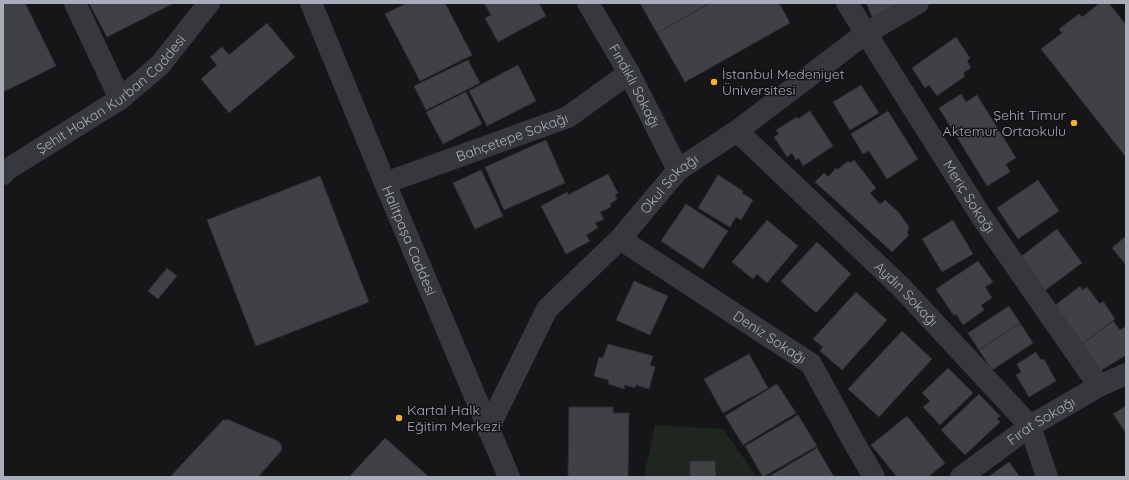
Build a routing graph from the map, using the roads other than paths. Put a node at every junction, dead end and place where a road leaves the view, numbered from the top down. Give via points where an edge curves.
1 (75, 3) edge
2 (209, 3) edge
3 (311, 3) edge
4 (588, 3) edge
5 (846, 3) edge
6 (918, 3) edge
7 (866, 33) junction
8 (629, 73) junction
9 (120, 99) junction
10 (737, 131) junction
11 (678, 170) junction
12 (3, 174) edge
13 (385, 183) junction
14 (620, 239) junction
15 (1126, 374) edge
16 (1099, 386) junction
17 (1030, 426) junction
18 (488, 429) junction
19 (509, 477) edge
20 (874, 477) edge
21 (961, 477) edge
22 (1047, 477) edge

1 - 9 street
2 - 9 street, Şehit Hakan Kurban Caddesi via 160,65
3 - 13 street, Halitpaşa Caddesi
4 - 8 street, Fındıklı Sokağı
5 - 7 street, Meriç Sokağı
6 - 7 street, Okul Sokağı
7 - 10 street, Okul Sokağı
7 - 16 street, Meriç Sokağı via 980,216
8 - 11 street, Fındıklı Sokağı
8 - 13 street, Bahçetepe Sokağı via 568,117
9 - 12 street, Şehit Hakan Kurban Caddesi
10 - 11 street, Okul Sokağı
10 - 17 street, Aydın Sokağı via 902,288
11 - 14 street, Okul Sokağı
13 - 18 street, Halitpaşa Caddesi
14 - 18 street, Okul Sokağı via 546,309
14 - 20 street, Deniz Sokağı via 810,364
15 - 16 street, Fırat Sokağı
16 - 17 street, Fırat Sokağı
17 - 21 street, Fırat Sokağı
17 - 22 street, Aydın Sokağı
18 - 19 street, Halitpaşa Caddesi

